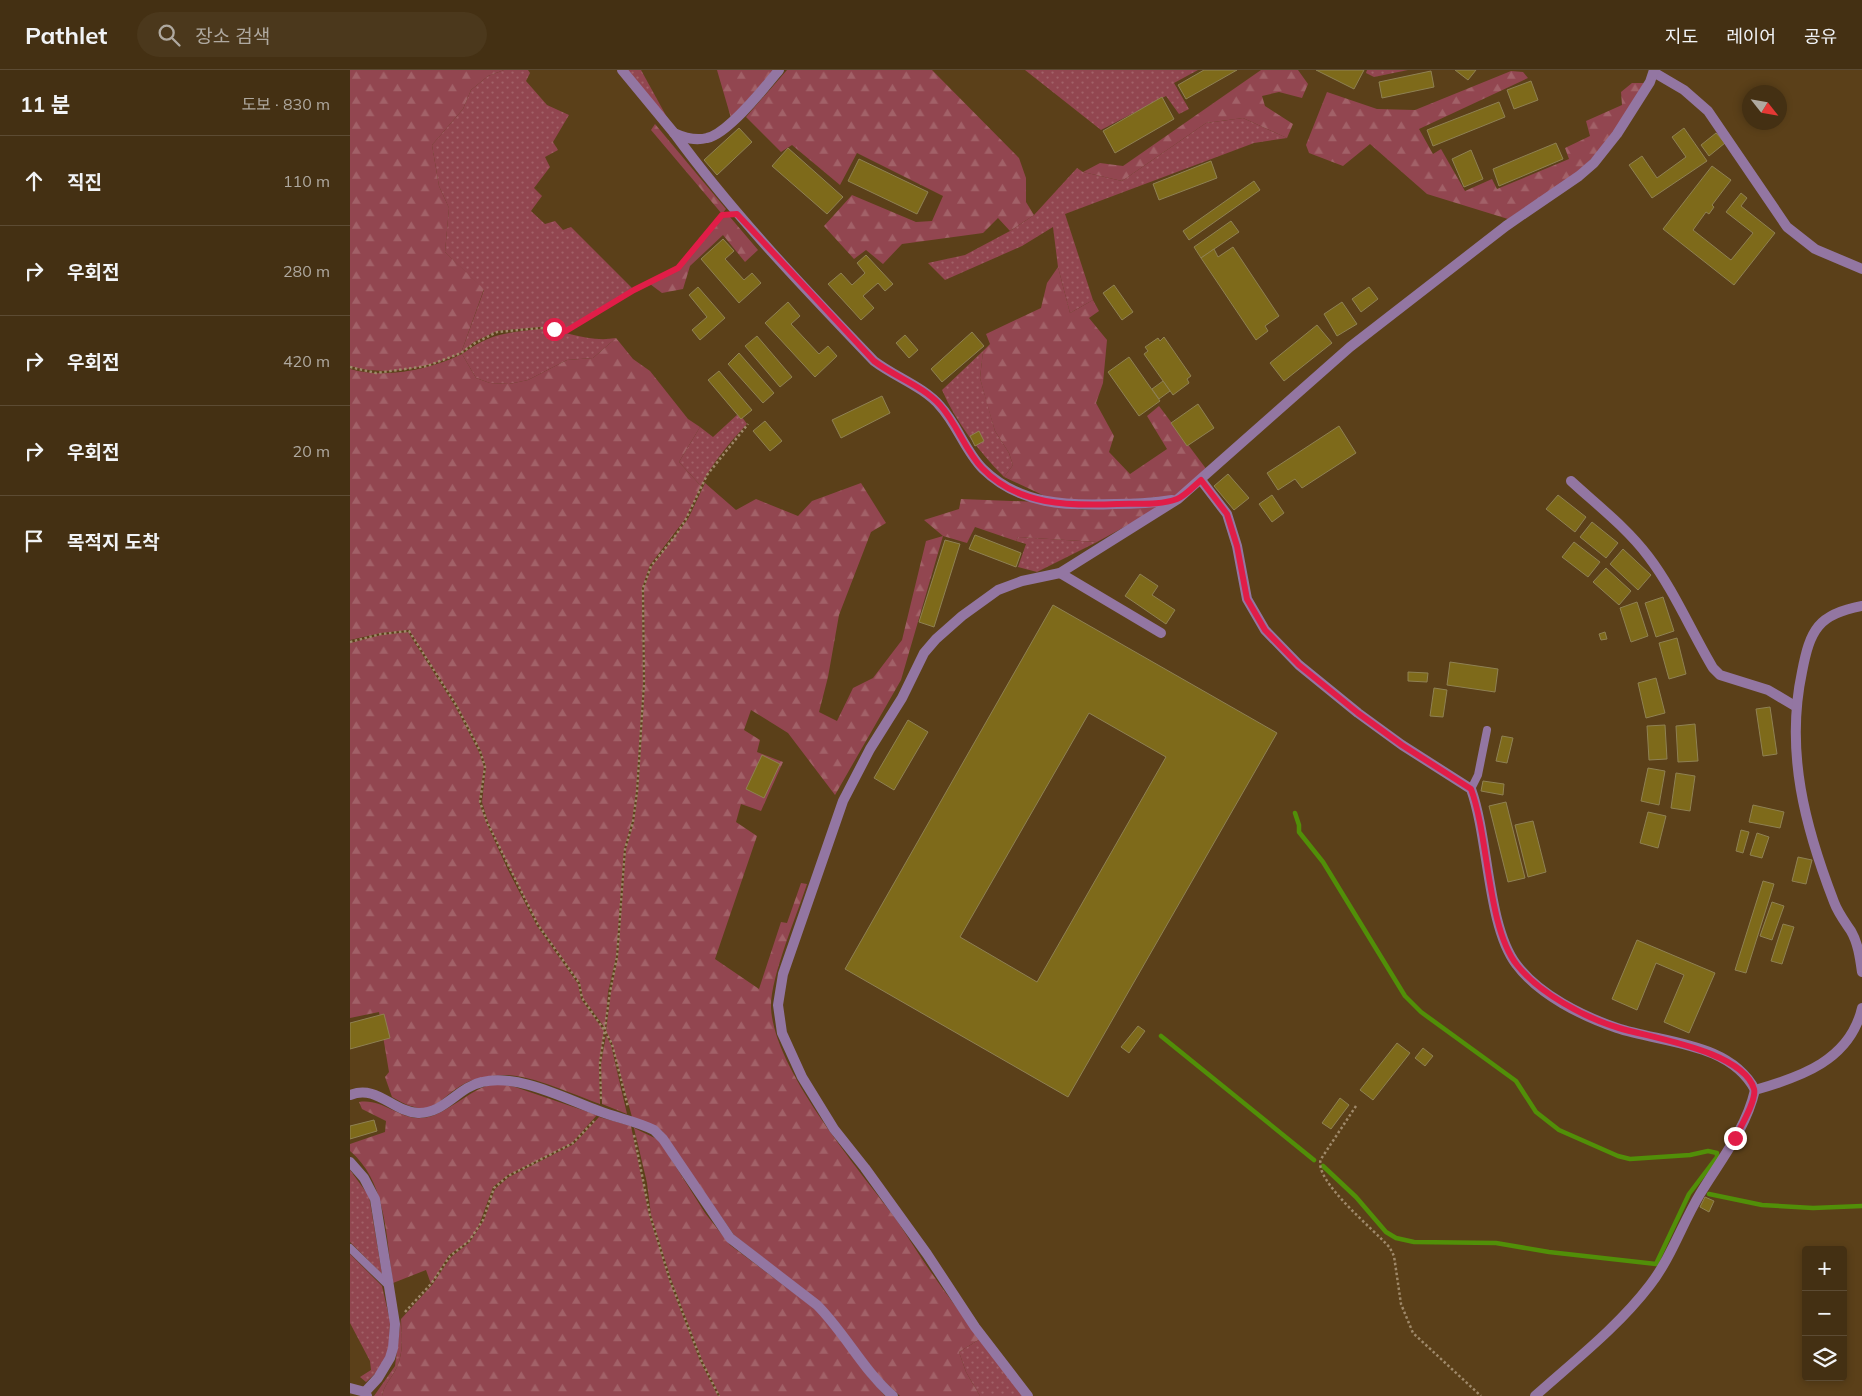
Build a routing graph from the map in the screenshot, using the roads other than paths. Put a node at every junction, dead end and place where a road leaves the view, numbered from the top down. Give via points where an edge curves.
1 (622, 70) edge
2 (779, 70) edge
3 (1654, 71) edge
4 (674, 132) junction
5 (1862, 269) edge
6 (1201, 480) junction
7 (1571, 481) dead end
8 (1178, 499) junction
9 (1060, 573) junction
10 (1862, 606) edge
11 (1161, 633) dead end
12 (1795, 706) junction
13 (1487, 730) dead end
14 (1471, 789) junction
15 (1862, 972) edge
16 (1862, 1008) edge
17 (1755, 1090) junction
18 (350, 1095) edge
19 (350, 1162) edge
20 (350, 1248) edge
21 (389, 1286) junction
22 (350, 1388) edge
23 (366, 1394) edge
24 (893, 1396) edge
25 (1028, 1396) edge
26 (1535, 1396) edge

1 - 4 street
2 - 4 street via 742,112 715,135 697,140
3 - 5 street via 1684,90 1708,111 1786,227 1815,249
3 - 6 street via 1617,134 1584,172 1506,226 1372,330
4 - 8 street via 737,214 874,361 893,375 924,390 940,405 982,468 997,481 1042,501 1082,507
6 - 8 street
6 - 14 street via 1227,514 1247,599 1265,630 1299,665 1358,713
7 - 12 street via 1648,556 1713,668 1720,675 1768,690
8 - 9 street
9 - 11 street
9 - 25 street via 998,590 962,616 924,652 902,698 843,800 789,954 778,1005 787,1047 834,1129 866,1168 975,1327
10 - 12 street via 1838,611 1818,625 1807,648
12 - 15 street via 1796,750 1804,815 1836,907 1856,945
13 - 14 lane via 1478,775
14 - 17 street via 1497,917 1505,944 1525,975 1557,1000 1618,1028 1678,1043 1719,1058 1743,1074
16 - 17 street via 1857,1027 1839,1052 1784,1082
17 - 26 street via 1735,1138 1650,1285 1564,1373
18 - 24 street via 367,1092 379,1095 417,1113 439,1108 472,1084 509,1080 632,1121 659,1134 730,1238 817,1305
19 - 21 street via 364,1178 375,1199
20 - 21 lane
21 - 23 street via 395,1324 393,1348
22 - 23 street

